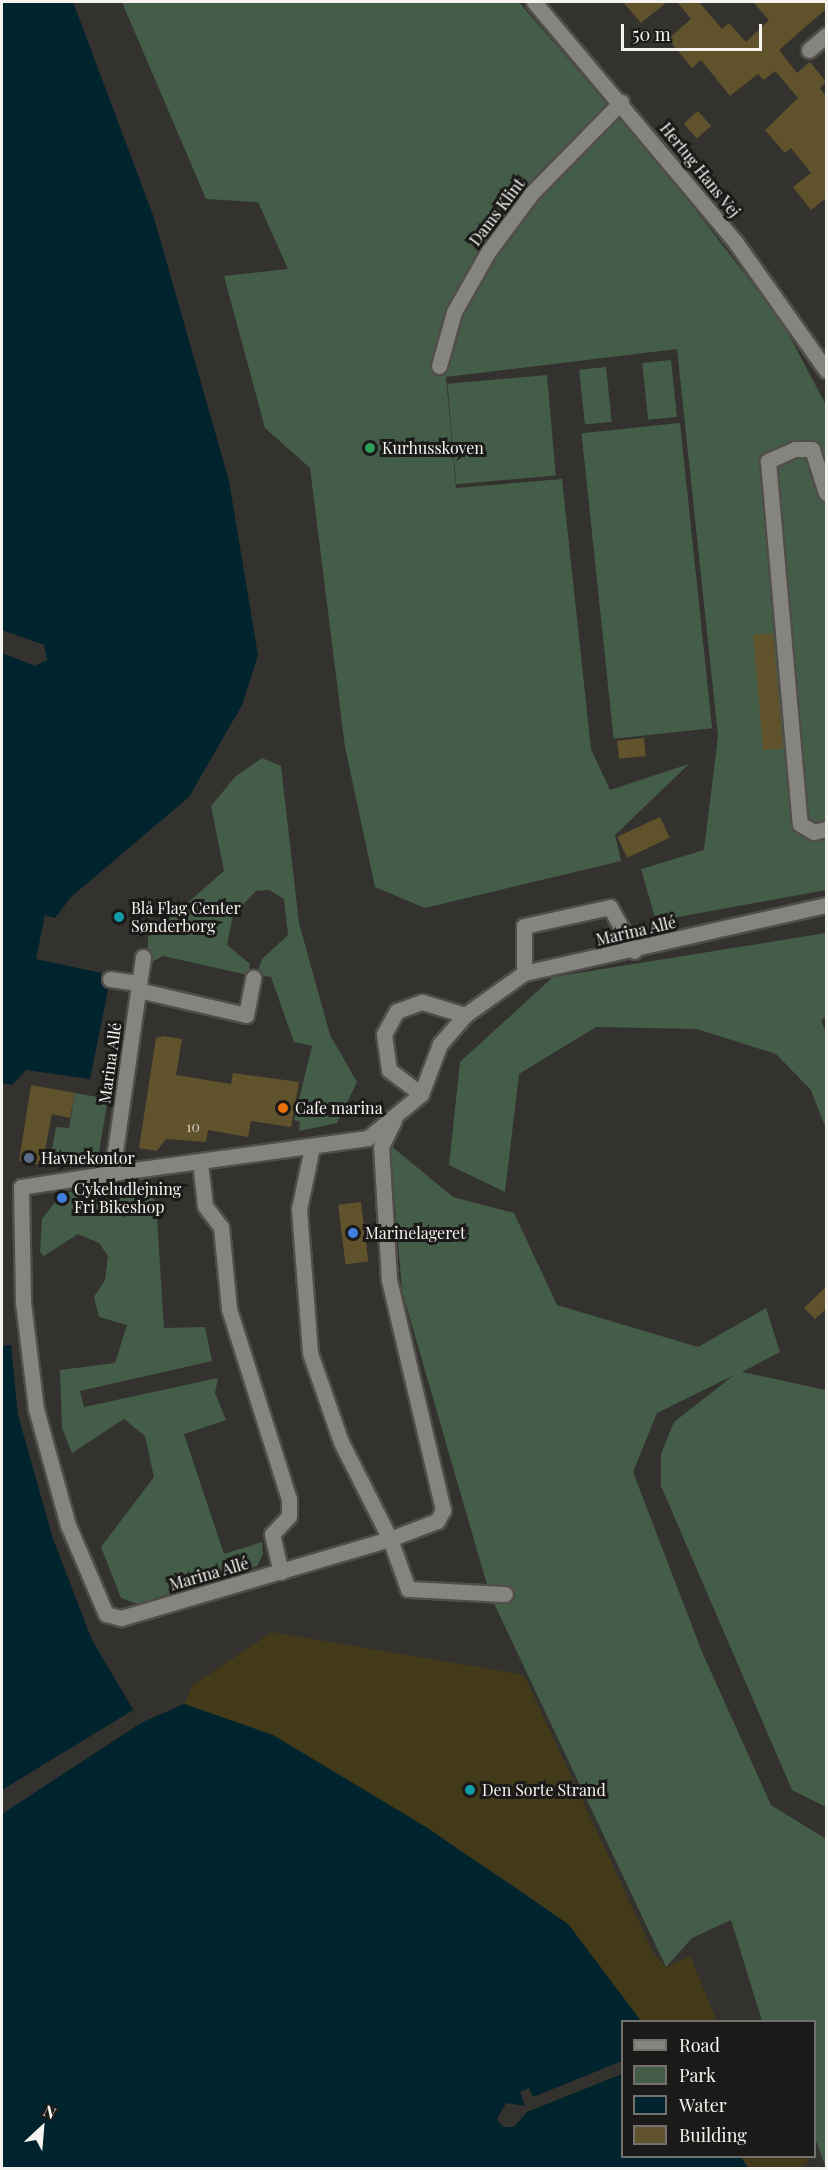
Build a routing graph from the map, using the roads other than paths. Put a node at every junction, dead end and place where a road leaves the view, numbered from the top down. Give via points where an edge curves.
1 (534, 2) edge
2 (826, 35) edge
3 (809, 50) dead end
4 (621, 102) junction
5 (440, 366) dead end
6 (826, 370) edge
7 (826, 493) edge
8 (826, 829) edge
9 (826, 905) edge
10 (634, 951) junction
11 (143, 957) dead end
12 (524, 973) junction
13 (253, 978) dead end
14 (110, 979) dead end
15 (139, 987) junction
16 (465, 1015) junction
17 (422, 1094) junction
18 (394, 1120) junction
19 (312, 1147) junction
20 (200, 1162) junction
21 (112, 1173) junction
22 (390, 1539) junction
23 (281, 1572) junction
24 (505, 1594) dead end

1 - 4 street, Hertug Hans Vej
2 - 3 street
4 - 5 street, Dams Klint via 531,194 488,252 454,312
4 - 6 street, Hertug Hans Vej via 736,243
7 - 8 street via 812,449 795,449 768,461 800,824 814,832
9 - 10 street, Marina Allé
10 - 12 street, Marina Allé
10 - 12 street via 610,907 524,926
11 - 15 street, Marina Allé
12 - 16 street, Marina Allé via 490,992
13 - 15 street via 246,1015
14 - 15 street
15 - 21 street, Marina Allé
16 - 17 street, Marina Allé via 440,1044
16 - 17 street via 422,1002 397,1011 384,1034 388,1070
17 - 18 street, Marina Allé
18 - 19 street, Marina Allé via 368,1138
18 - 22 street, Marina Allé via 381,1147 389,1280 443,1510 437,1521
19 - 20 street, Marina Allé
19 - 22 street via 299,1209 310,1353 341,1442
20 - 21 street, Marina Allé
20 - 23 street via 205,1206 221,1227 229,1309 289,1499 289,1516 272,1534
21 - 23 street, Marina Allé via 21,1187 23,1302 36,1409 68,1525 99,1604 106,1614 121,1618
22 - 23 street, Marina Allé
22 - 24 street via 408,1589

